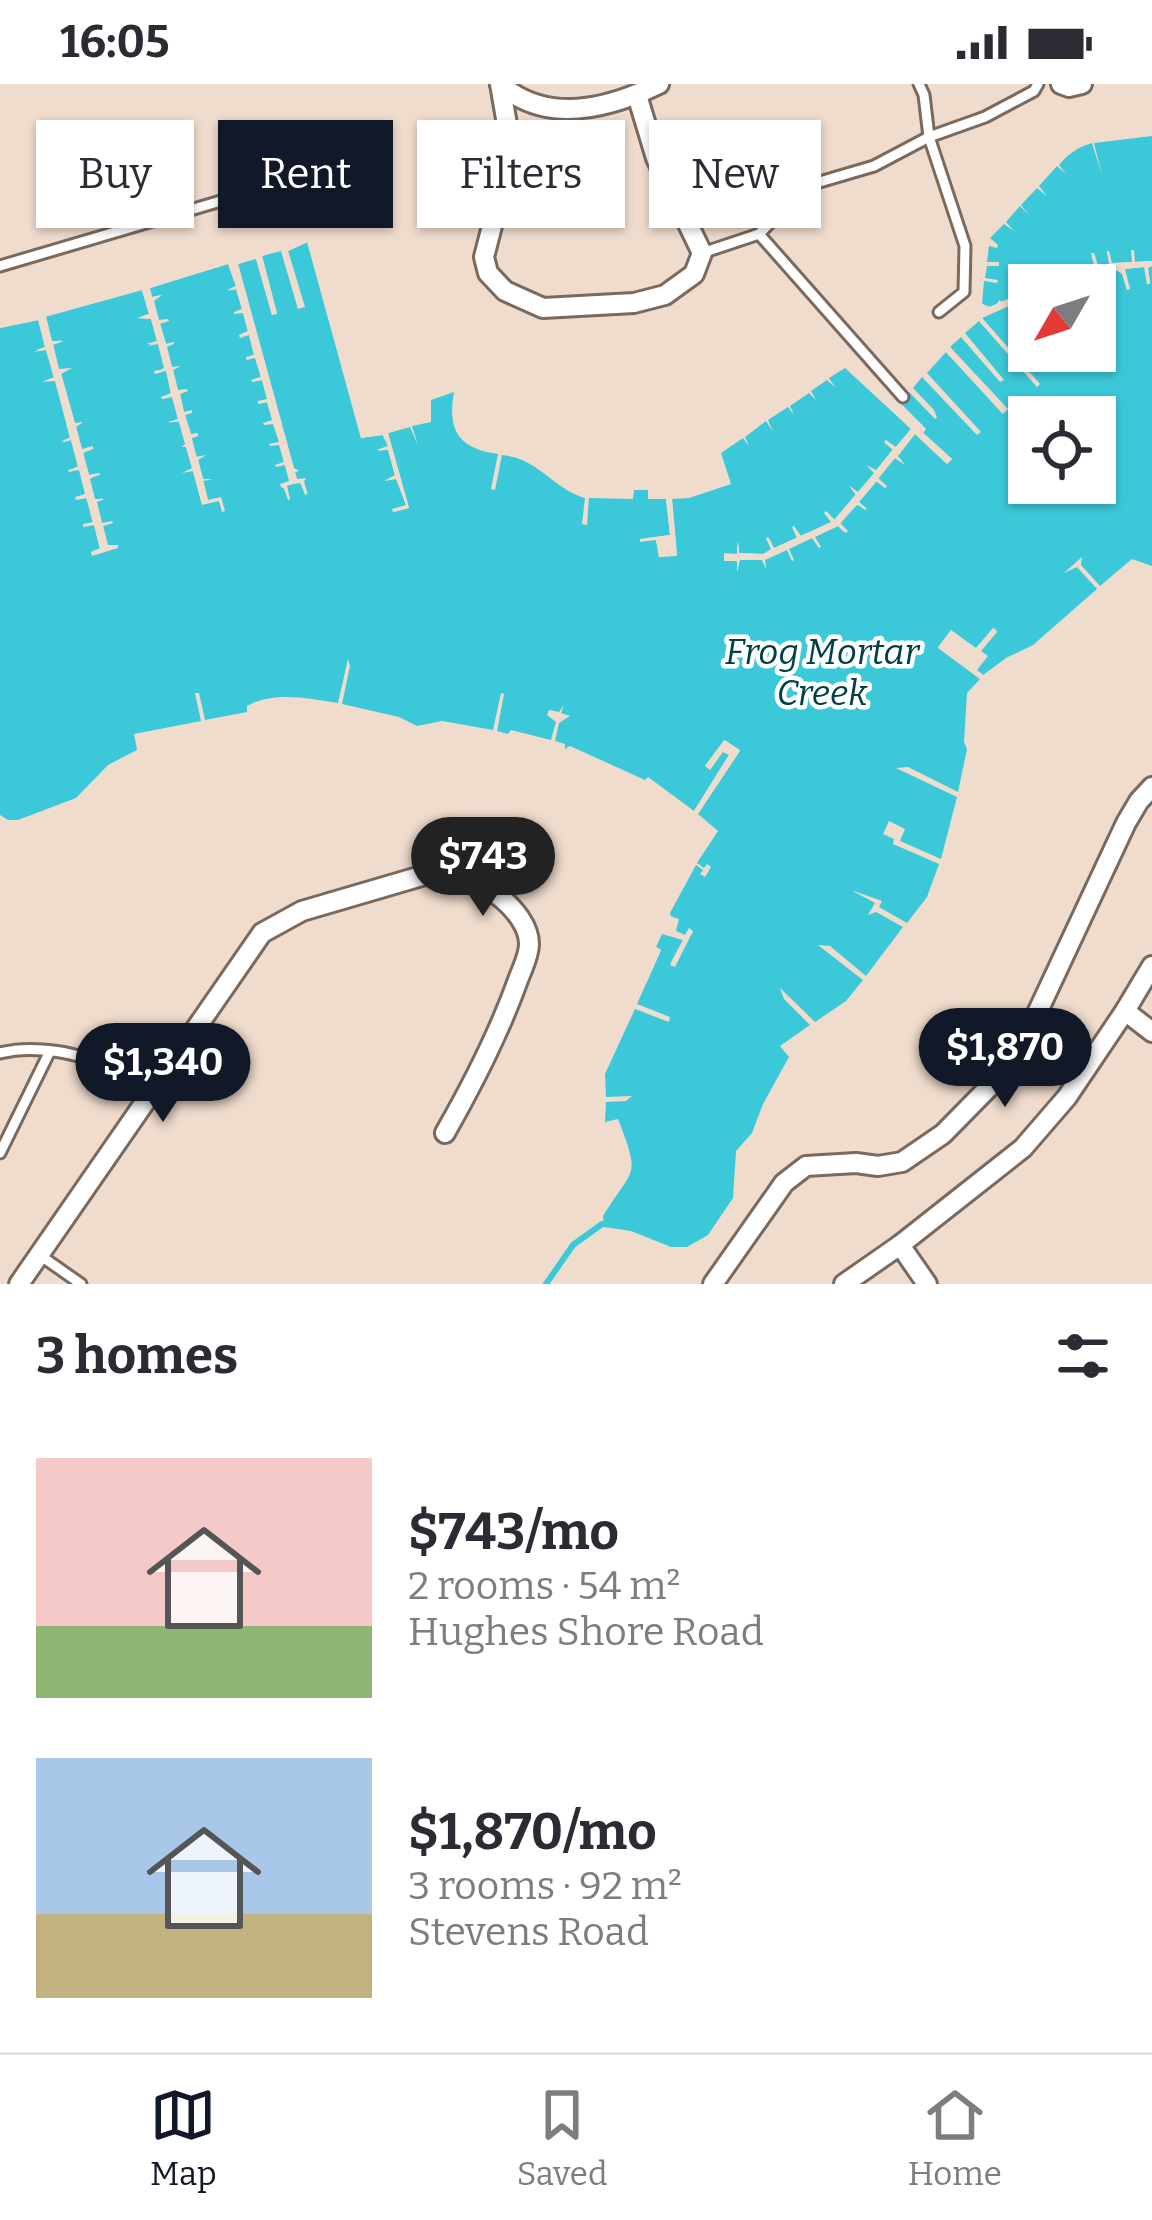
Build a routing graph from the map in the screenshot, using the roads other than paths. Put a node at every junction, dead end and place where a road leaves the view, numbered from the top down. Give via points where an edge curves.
1 (500, 84) edge
2 (659, 84) edge
3 (919, 84) edge
4 (1038, 84) edge
5 (1061, 84) edge
6 (1082, 84) edge
7 (637, 95) junction
8 (929, 137) junction
9 (218, 202) edge
10 (760, 234) junction
11 (702, 253) junction
12 (0, 266) edge
13 (939, 312) dead end
14 (903, 398) dead end
15 (1152, 787) edge
16 (1152, 966) edge
17 (1125, 1011) junction
18 (1152, 1032) edge
19 (50, 1051) junction
20 (0, 1053) edge
21 (145, 1102) junction
22 (0, 1123) edge
23 (12, 1128) junction
24 (446, 1133) dead end
25 (0, 1153) edge
26 (900, 1245) junction
27 (40, 1255) junction
28 (20, 1284) edge
29 (81, 1284) edge
30 (713, 1284) edge
31 (844, 1284) edge
32 (927, 1284) edge

1 - 7 street via 516,98 560,110
1 - 11 street via 507,168 484,257 505,291 543,308 634,303 665,295 694,274
2 - 7 street
3 - 8 lane
4 - 8 lane via 985,117
5 - 6 street
7 - 11 street via 656,158
8 - 10 lane via 874,166 806,186
8 - 13 lane via 964,246 964,292
9 - 12 lane
10 - 11 lane
10 - 14 lane
15 - 30 street via 1000,1076 902,1162 806,1166 784,1183
16 - 17 street
17 - 18 street
17 - 26 street via 1023,1148
19 - 20 lane
19 - 21 lane via 106,1067
19 - 23 lane
21 - 24 street via 262,934 302,911 454,871 502,899 524,926 529,949
21 - 27 street
22 - 23 lane
23 - 25 lane
26 - 31 street
26 - 32 street
27 - 28 street
27 - 29 lane

